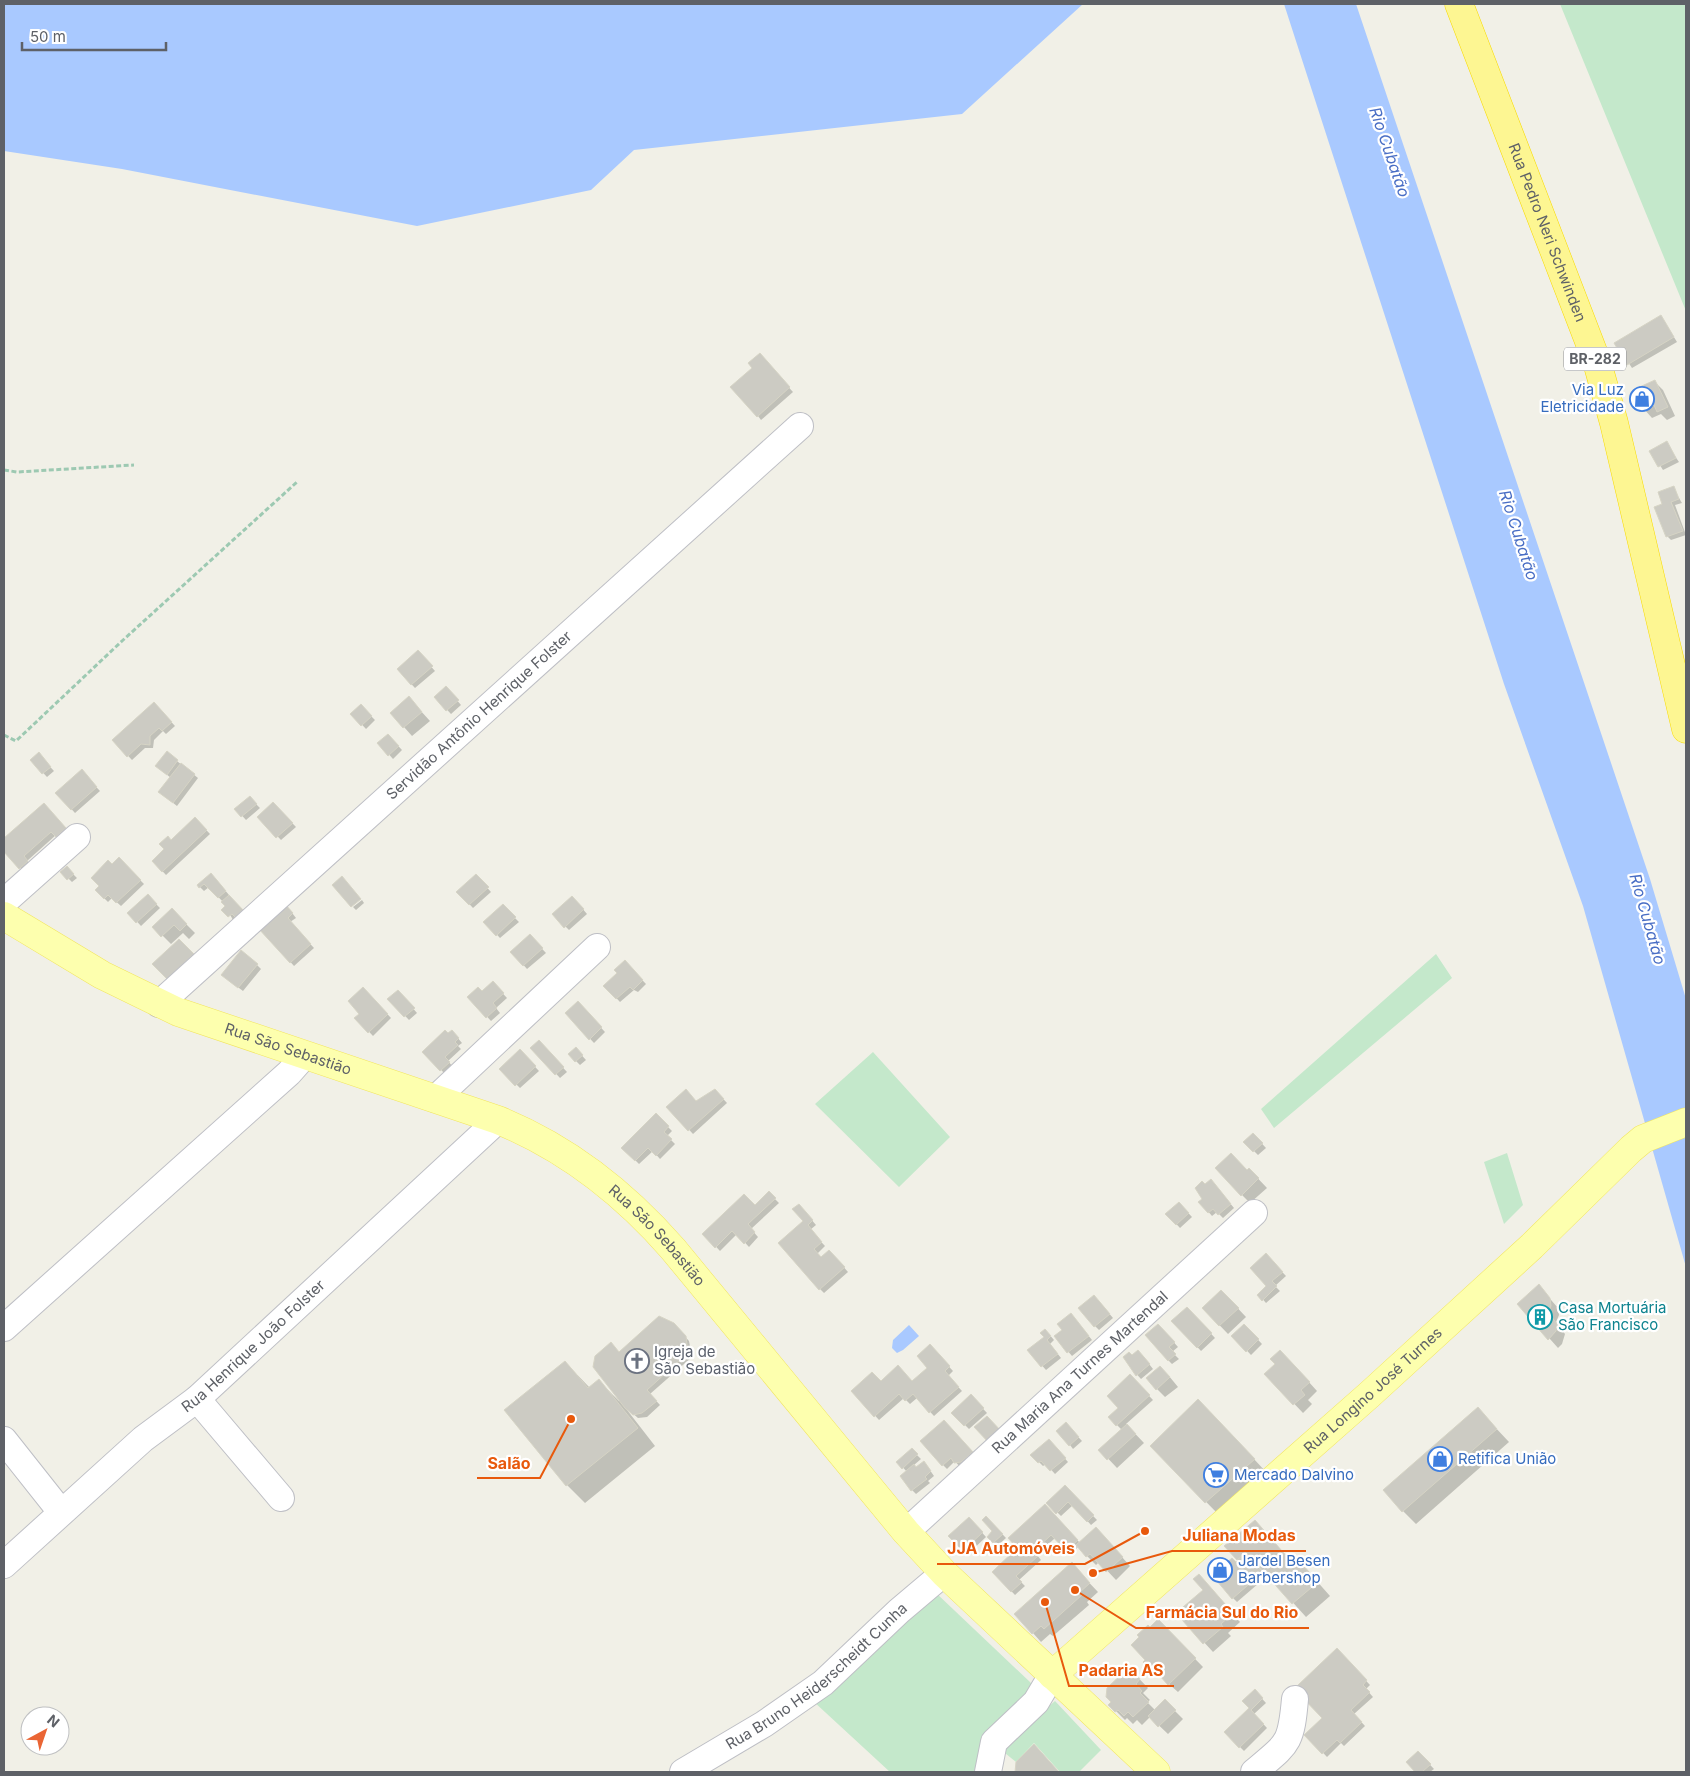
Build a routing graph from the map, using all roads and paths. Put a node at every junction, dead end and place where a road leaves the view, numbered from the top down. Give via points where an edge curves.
1 (1459, 4) edge
2 (800, 426) dead end
3 (134, 465) dead end
4 (4, 470) edge
5 (298, 482) dead end
6 (1686, 729) edge
7 (4, 735) edge
8 (76, 837) dead end
9 (4, 902) edge
10 (4, 916) edge
11 (598, 947) dead end
12 (159, 1004) junction
13 (304, 1055) junction
14 (435, 1099) junction
15 (498, 1120) junction
16 (1686, 1122) edge
17 (1254, 1213) dead end
18 (4, 1328) edge
19 (197, 1398) junction
20 (4, 1440) edge
21 (281, 1498) dead end
22 (61, 1512) junction
23 (906, 1532) junction
24 (4, 1565) edge
25 (944, 1573) junction
26 (1052, 1675) junction
27 (1295, 1699) dead end
28 (683, 1772) edge
29 (988, 1772) edge
30 (1156, 1772) edge
31 (1254, 1772) edge

1 - 6 highway, Rua Pedro Neri Schwinden / BR-282 via 1597,362
2 - 12 street, Servidão Antônio Henrique Folster
3 - 4 path
5 - 7 path via 16,741
8 - 9 street
10 - 12 main road, Rua São Sebastião via 102,976
11 - 14 street
12 - 13 main road, Rua São Sebastião
13 - 14 main road, Rua São Sebastião
13 - 18 street via 289,1073
14 - 15 main road, Rua São Sebastião
15 - 19 street, Rua Henrique João Folster
15 - 23 main road, Rua São Sebastião via 526,1132 573,1160 614,1190 650,1223
16 - 26 main road, Rua Longino José Turnes via 1643,1139 1369,1395
17 - 23 street, Rua Maria Ana Turnes Martendal
19 - 21 street
19 - 22 street, Rua Henrique João Folster via 144,1439
20 - 22 street
22 - 24 street, Rua Henrique João Folster
23 - 25 main road, Rua São Sebastião
25 - 26 main road, Rua São Sebastião
25 - 28 street, Rua Bruno Heiderscheidt Cunha via 823,1683 764,1724
26 - 29 street via 1036,1702 994,1742
26 - 30 main road, Rua São Sebastião
27 - 31 street via 1287,1744

